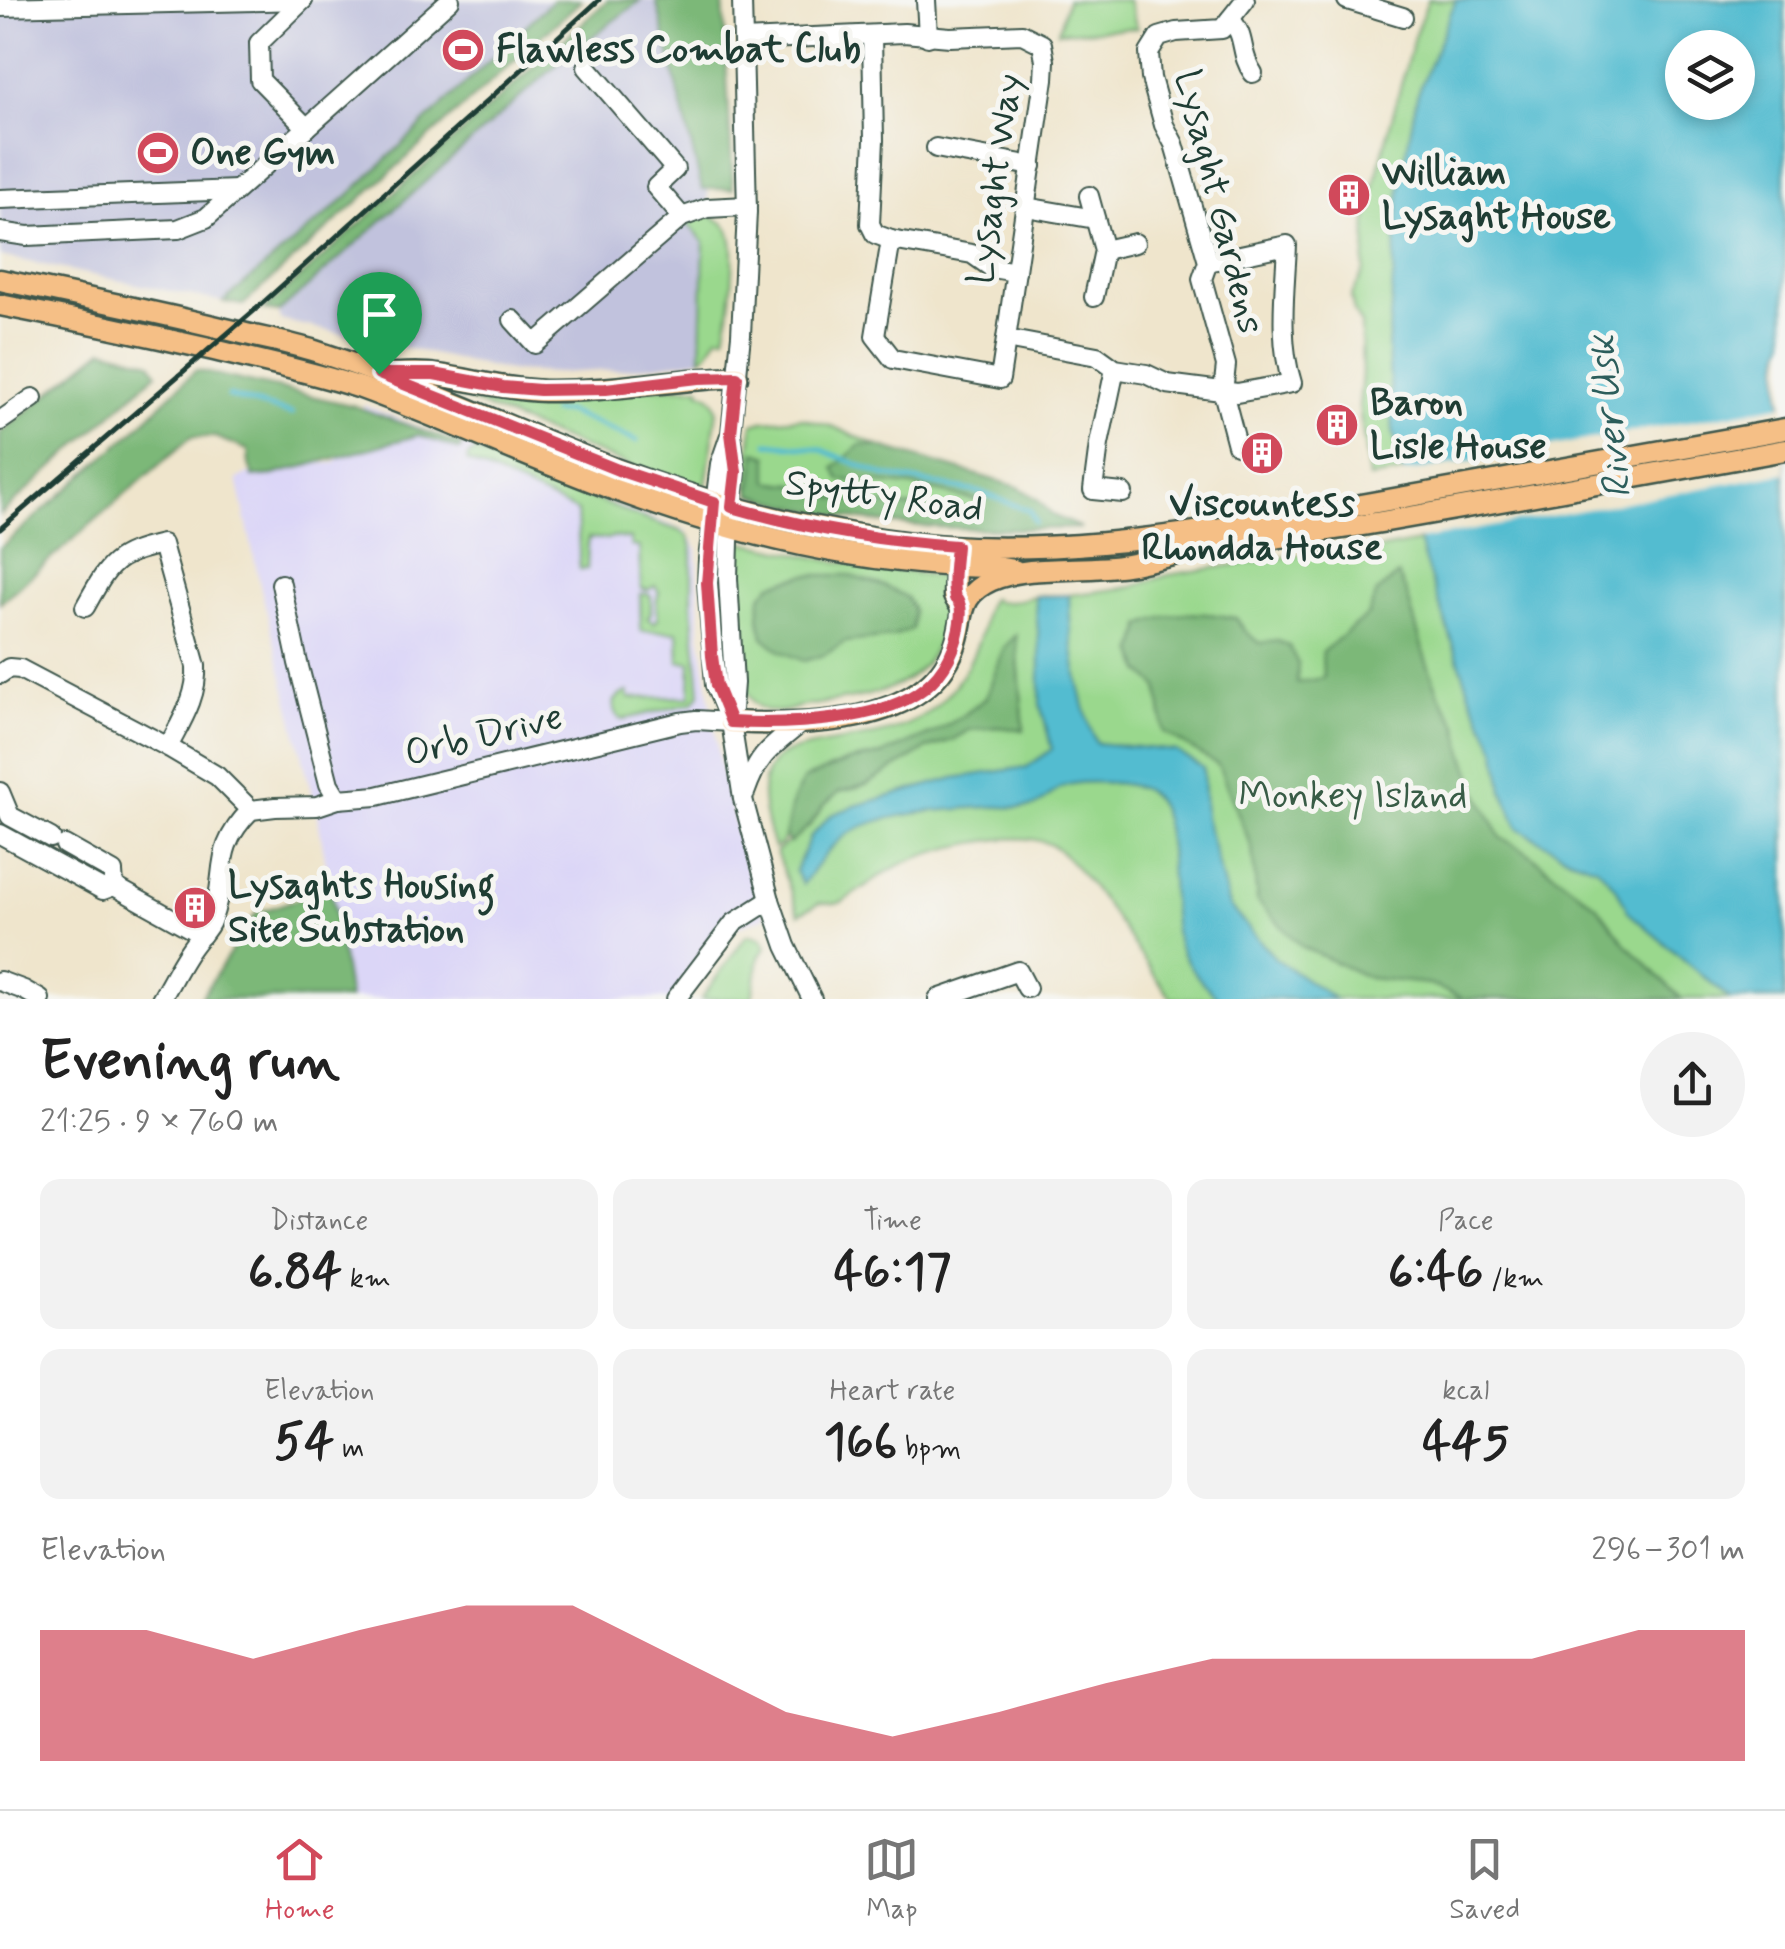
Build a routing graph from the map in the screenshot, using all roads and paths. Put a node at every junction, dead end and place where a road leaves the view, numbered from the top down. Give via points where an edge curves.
1 (303, 0) edge
2 (450, 0) edge
3 (742, 0) edge
4 (926, 0) edge
5 (1245, 0) edge
6 (1346, 0) edge
7 (0, 7) edge
8 (1403, 17) dead end
9 (1230, 19) junction
10 (872, 35) junction
11 (928, 37) junction
12 (743, 40) junction
13 (587, 67) dead end
14 (1254, 73) dead end
15 (306, 128) junction
16 (936, 148) dead end
17 (1032, 166) junction
18 (238, 190) junction
19 (1088, 196) dead end
20 (0, 199) edge
21 (747, 206) junction
22 (1026, 207) junction
23 (682, 217) junction
24 (1095, 219) junction
25 (0, 232) edge
26 (891, 240) junction
27 (1135, 243) dead end
28 (1104, 250) junction
29 (1208, 262) junction
30 (1016, 272) junction
31 (0, 280) edge
32 (1094, 296) dead end
33 (0, 306) edge
34 (513, 320) dead end
35 (1006, 339) junction
36 (1115, 368) junction
37 (379, 374) junction
38 (737, 377) junction
39 (1223, 392) junction
40 (33, 398) dead end
41 (0, 420) edge
42 (1785, 429) edge
43 (1238, 444) dead end
44 (1785, 450) edge
45 (1123, 493) dead end
46 (1376, 513) junction
47 (722, 515) junction
48 (1186, 544) junction
49 (955, 556) junction
50 (1022, 572) junction
51 (280, 584) dead end
52 (84, 607) dead end
53 (961, 607) junction
54 (0, 674) edge
55 (731, 722) junction
56 (800, 724) junction
57 (168, 746) junction
58 (0, 792) edge
59 (744, 798) junction
60 (338, 799) junction
61 (252, 810) junction
62 (0, 834) edge
63 (114, 886) junction
64 (772, 905) junction
65 (202, 935) junction
66 (0, 981) edge
67 (1027, 988) dead end
68 (40, 999) edge
69 (161, 999) edge
70 (676, 999) edge
71 (812, 999) edge
72 (938, 999) edge

1 - 7 street
1 - 15 street via 259,42 260,80
2 - 15 street
3 - 12 street
4 - 11 street
5 - 9 street
6 - 8 street
9 - 14 street via 1240,29 1245,62
9 - 29 street, Lysaght Gardens via 1222,29 1159,37 1149,53 1150,78
10 - 11 street, Lysaght Way
10 - 12 street, Lysaght Way
10 - 26 street via 870,224
11 - 17 street, Lysaght Way via 1022,34 1042,44 1046,61
12 - 21 street
13 - 23 street via 675,169 656,187
15 - 18 street
16 - 17 street
17 - 22 street, Lysaght Way
18 - 20 street
18 - 25 street via 206,218 178,229
19 - 24 street
21 - 23 street
21 - 38 street
22 - 24 street
22 - 30 street, Lysaght Way
23 - 34 street via 535,344
24 - 28 street
26 - 30 street via 972,254 992,268
26 - 35 street via 875,336 892,358 1000,379
27 - 28 street
28 - 32 street
29 - 39 street, Lysaght Gardens via 1202,279 1226,365
29 - 39 street, Lysaght Way via 1287,245 1284,305 1292,383
30 - 35 street, Lysaght Way
31 - 37 main road, Spytty Road via 311,350
33 - 47 main road, Spytty Road via 302,371 610,488
35 - 36 street, Lysaght Way via 1097,356
36 - 39 street, Lysaght Way
36 - 45 street via 1090,443 1093,490
37 - 38 main road via 434,374 540,390
37 - 47 main road, Spytty Road
38 - 47 street via 731,433 736,472
39 - 43 street, Lysaght Gardens
40 - 41 street
42 - 46 main road
44 - 46 main road
46 - 48 main road, Spytty Road
47 - 49 main road, Spytty Road
47 - 49 main road, Spytty Road via 806,546 886,560
47 - 55 street
48 - 49 main road, Spytty Road
48 - 50 main road via 1126,565
49 - 50 main road
49 - 53 main road via 954,596
50 - 53 main road via 980,586
51 - 60 street
52 - 57 street via 118,558 162,544 197,682
53 - 56 main road via 953,650 928,686 870,714
54 - 57 street via 20,669
55 - 56 main road
55 - 59 street
55 - 60 street, Orb Drive via 680,722 377,796
56 - 59 street via 754,767
57 - 61 street via 217,776
58 - 63 street via 10,816 114,872
59 - 64 street
60 - 61 street, Orb Drive
61 - 65 street via 232,830 216,907
62 - 63 street via 103,890
63 - 65 street
64 - 70 street via 734,923
64 - 71 street
65 - 69 street
66 - 68 street
67 - 72 street via 1018,971

